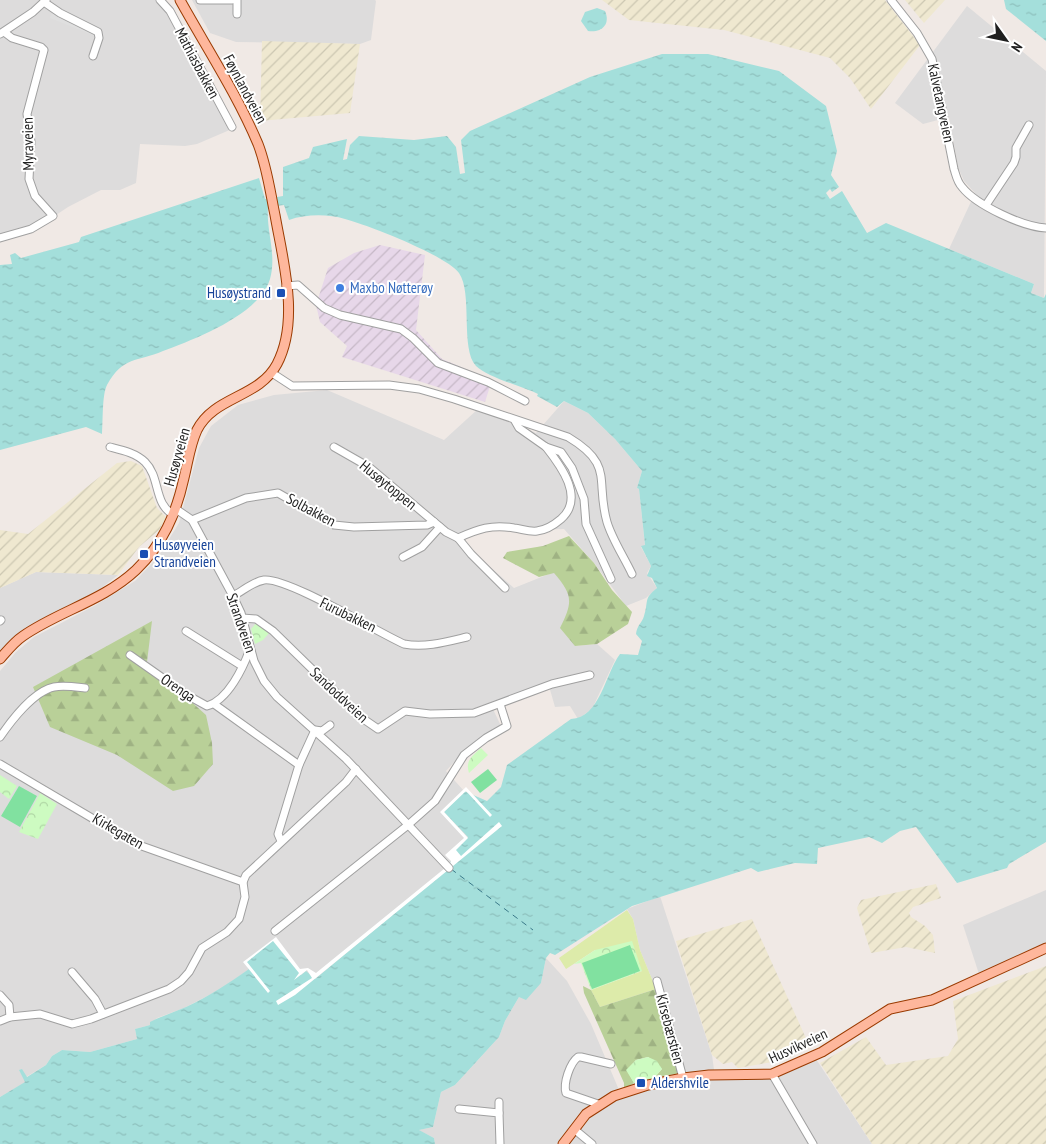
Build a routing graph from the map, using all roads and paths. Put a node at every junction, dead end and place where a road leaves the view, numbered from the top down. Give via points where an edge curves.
1 (160, 0) edge
2 (180, 0) edge
3 (200, 0) edge
4 (232, 0) edge
5 (237, 0) edge
6 (891, 0) edge
7 (46, 1) edge
8 (237, 14) dead end
9 (2, 33) edge
10 (93, 56) dead end
11 (1029, 125) dead end
12 (232, 127) dead end
13 (986, 205) junction
14 (273, 207) joint
15 (1046, 228) edge
16 (0, 238) edge
17 (286, 286) junction
18 (272, 373) junction
19 (525, 402) dead end
20 (515, 421) junction
21 (110, 447) dead end
22 (334, 447) dead end
23 (546, 447) junction
24 (175, 512) junction
25 (192, 520) junction
26 (437, 525) junction
27 (458, 538) junction
28 (404, 557) dead end
29 (632, 574) dead end
30 (611, 579) dead end
31 (505, 588) dead end
32 (233, 596) junction
33 (242, 618) junction
34 (186, 631) dead end
35 (467, 637) dead end
36 (250, 648) junction
37 (130, 655) dead end
38 (0, 659) edge
39 (242, 666) junction
40 (590, 675) dead end
41 (85, 688) dead end
42 (214, 704) junction
43 (500, 704) junction
44 (330, 725) dead end
45 (315, 730) junction
46 (0, 737) edge
47 (0, 764) edge
48 (299, 765) junction
49 (356, 769) junction
50 (408, 825) junction
51 (281, 841) junction
52 (450, 868) dead end
53 (243, 882) junction
54 (275, 931) dead end
55 (1046, 948) edge
56 (72, 972) dead end
57 (657, 981) dead end
58 (0, 995) edge
59 (104, 1014) junction
60 (10, 1017) junction
61 (0, 1021) edge
62 (611, 1064) dead end
63 (772, 1074) junction
64 (683, 1078) junction
65 (499, 1102) dead end
66 (598, 1104) junction
67 (459, 1109) dead end
68 (498, 1113) junction
69 (574, 1129) junction
70 (500, 1144) edge
71 (563, 1144) edge
72 (592, 1144) edge
73 (813, 1144) edge

1 - 12 street, Mathiasbakken via 170,12
2 - 14 main road, Føynlandveien via 257,142
3 - 4 street
5 - 8 street
6 - 13 street, Kalvetangveien via 917,33 932,59 956,176 962,188
7 - 9 street
7 - 10 street via 60,13 98,32 100,38
9 - 16 street, Myraveien via 44,50 27,114 31,142 29,179 35,196 53,216 31,230
11 - 13 street via 1016,148 1014,163
13 - 15 street, Kalvetangveien via 1027,225
14 - 17 main road, Husøyveien
17 - 18 main road, Husøyveien via 286,337 281,357
17 - 19 street via 298,285 324,308 340,315 401,329 438,362 488,382
18 - 20 street via 292,386 389,385 419,389
18 - 24 main road, Husøyveien via 251,391 216,408 200,425
20 - 23 street via 519,428
20 - 29 street via 568,437 596,460 608,524
21 - 24 street, Husøyveien via 130,453 146,463 162,505
22 - 26 street, Husøytoppen via 369,467
23 - 27 street via 571,491 571,501 565,514 548,528 538,531 496,526 481,528
23 - 30 street via 561,452 572,468 584,499 586,524
24 - 25 street, Strandveien
24 - 38 main road, Husøyveien via 158,545 133,572 98,598 22,636
25 - 26 street, Solbakken via 246,498 278,493 322,520 341,526
25 - 32 street, Strandveien
26 - 27 street, Husøytoppen
26 - 28 street via 422,547
27 - 31 street, Husøytoppen
32 - 33 street, Strandveien
32 - 35 street, Furubakken via 256,583 270,580 404,644 436,644
33 - 36 street, Strandveien
33 - 43 street, Sandoddveien via 256,619 274,631 362,718 378,729 404,711 430,714 474,712
34 - 39 street
36 - 39 street, Orenga
36 - 45 street, Strandveien via 264,681 277,697
37 - 42 street, Orenga via 196,701 207,706
39 - 42 street, Orenga
40 - 43 street, Sandoddveien via 552,684
41 - 46 street via 54,687 48,690 16,716
42 - 48 street
43 - 50 street via 507,726 464,755 435,801
44 - 45 street via 322,731
45 - 48 street
45 - 49 street, Strandveien
47 - 53 street, Kirkegaten via 136,844
48 - 51 street via 278,834
49 - 50 street, Strandveien
49 - 51 street
50 - 52 street, Strandveien
50 - 54 street
51 - 53 street
53 - 59 street via 245,897 239,919 227,932 202,948 181,981
55 - 63 main road, Husvikveien via 932,1000 890,1009 822,1052
56 - 59 street
57 - 64 street, Kirsebærstien
58 - 60 street via 9,1005
59 - 60 street via 72,1024 40,1014
60 - 61 street
62 - 66 street via 578,1057 565,1085 566,1093
63 - 64 main road, Husvikveien via 709,1074
63 - 73 street
64 - 66 main road, Husvikveien via 625,1092
65 - 68 street
66 - 69 main road, Husvikveien
67 - 68 street
68 - 70 street
69 - 71 main road, Husvikveien
69 - 72 street

